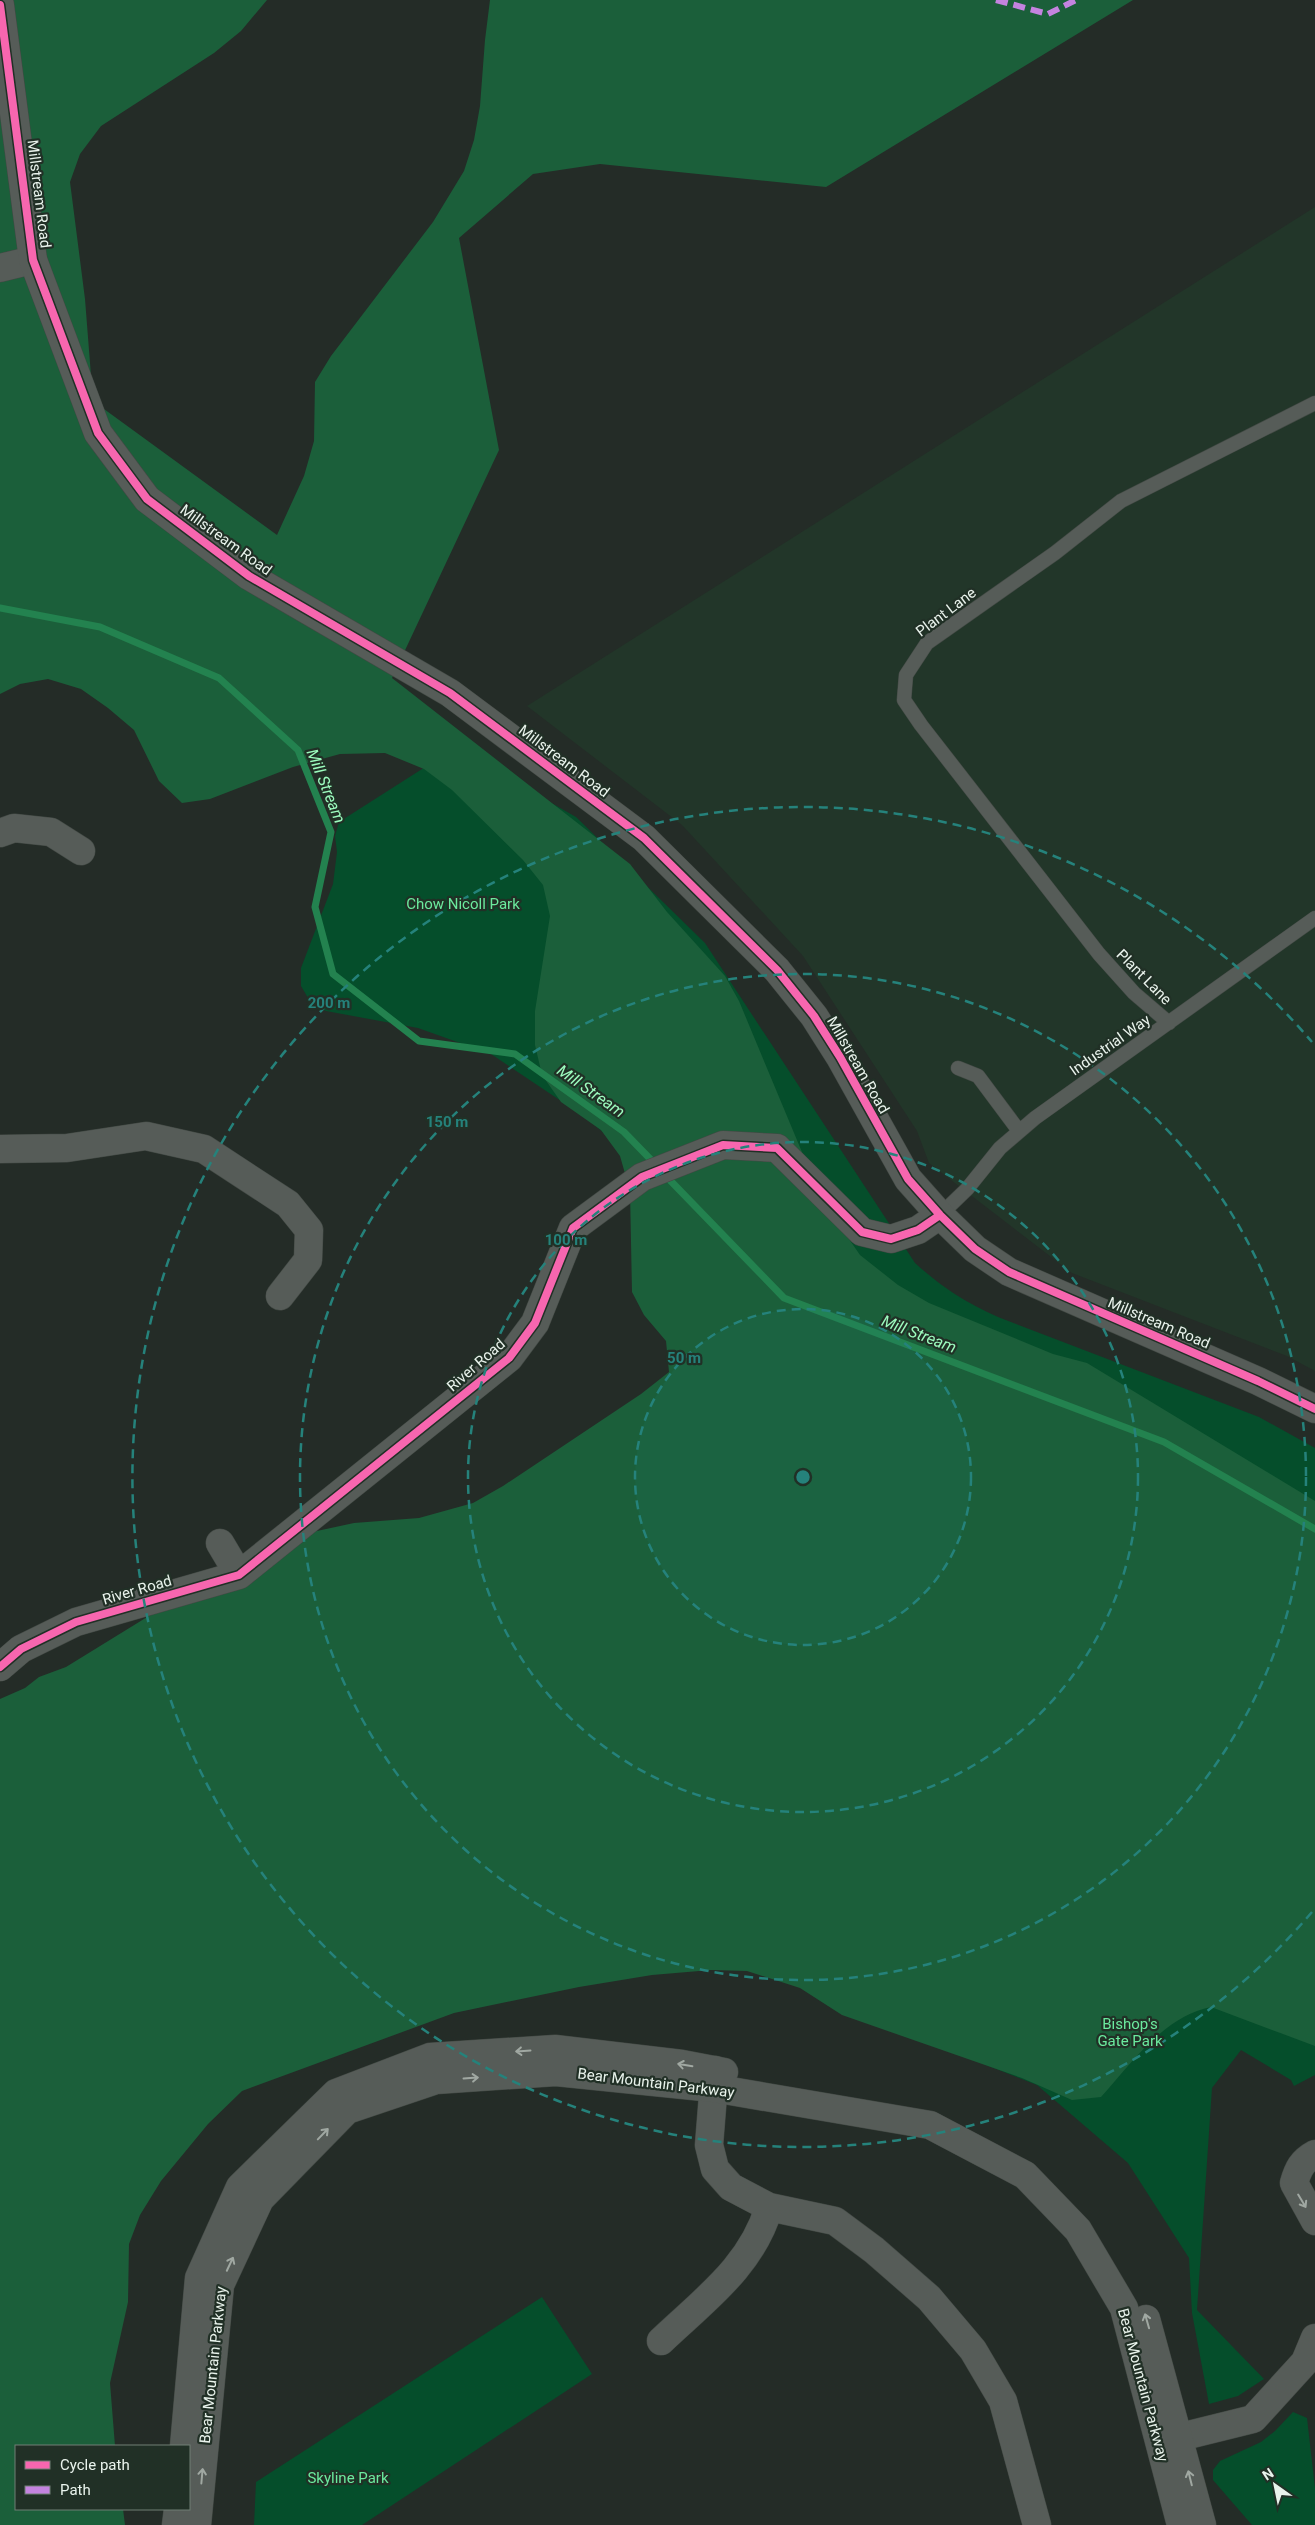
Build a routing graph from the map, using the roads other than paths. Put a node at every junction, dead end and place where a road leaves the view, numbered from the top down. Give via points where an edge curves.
1 (0, 5) edge
2 (34, 260) junction
3 (0, 268) edge
4 (1315, 403) edge
5 (0, 833) edge
6 (81, 851) dead end
7 (1315, 918) edge
8 (1169, 1023) junction
9 (958, 1068) dead end
10 (1019, 1131) junction
11 (0, 1149) edge
12 (940, 1215) junction
13 (280, 1296) dead end
14 (1315, 1409) edge
15 (220, 1543) dead end
16 (239, 1575) junction
17 (0, 1667) edge
18 (714, 2079) junction
19 (1315, 2154) edge
20 (769, 2206) junction
21 (1315, 2221) edge
22 (1315, 2338) edge
23 (661, 2340) dead end
24 (1170, 2440) junction
25 (184, 2445) edge
26 (178, 2510) edge
27 (176, 2525) edge
28 (197, 2525) edge
29 (1037, 2525) edge
30 (1181, 2525) edge
31 (1202, 2525) edge

1 - 2 street, Millstream Road
2 - 3 street
2 - 12 street, Millstream Road via 98,433 147,499 249,576 450,692 644,838 770,964 814,1016 908,1179
4 - 8 lane, Plant Lane via 1121,501 1055,554 927,643 906,675 904,700 920,725 1099,954 1134,993
5 - 6 street via 14,828 51,832
7 - 8 lane, Industrial Way
8 - 10 lane, Industrial Way
9 - 10 lane via 978,1076
10 - 12 lane, Industrial Way
11 - 13 street via 67,1148 146,1136 204,1149 288,1204 309,1230 308,1260
12 - 14 street, Millstream Road via 975,1249 1009,1272
12 - 16 street, River Road via 918,1230 891,1239 862,1232 777,1148 723,1145 642,1177 573,1228 535,1323 509,1358
15 - 16 street
16 - 17 street, River Road via 76,1622 21,1649
18 - 20 street via 708,2145 715,2169 731,2188
18 - 24 street, Bear Mountain Parkway via 930,2125 1024,2176 1078,2230 1124,2308
18 -> 25 street, Bear Mountain Parkway via 555,2050 430,2058 336,2093 240,2187 200,2278
28 -> 18 street, Bear Mountain Parkway via 220,2284 260,2199 347,2110 436,2080 556,2072
19 -> 21 street via 1305,2159 1294,2183
20 - 23 street via 759,2238 734,2272
20 - 29 street via 835,2221 929,2298 973,2350 1003,2401
22 - 24 street via 1305,2362 1253,2419
24 - 30 street, Bear Mountain Parkway
31 -> 24 street, Bear Mountain Parkway
26 - 27 street

